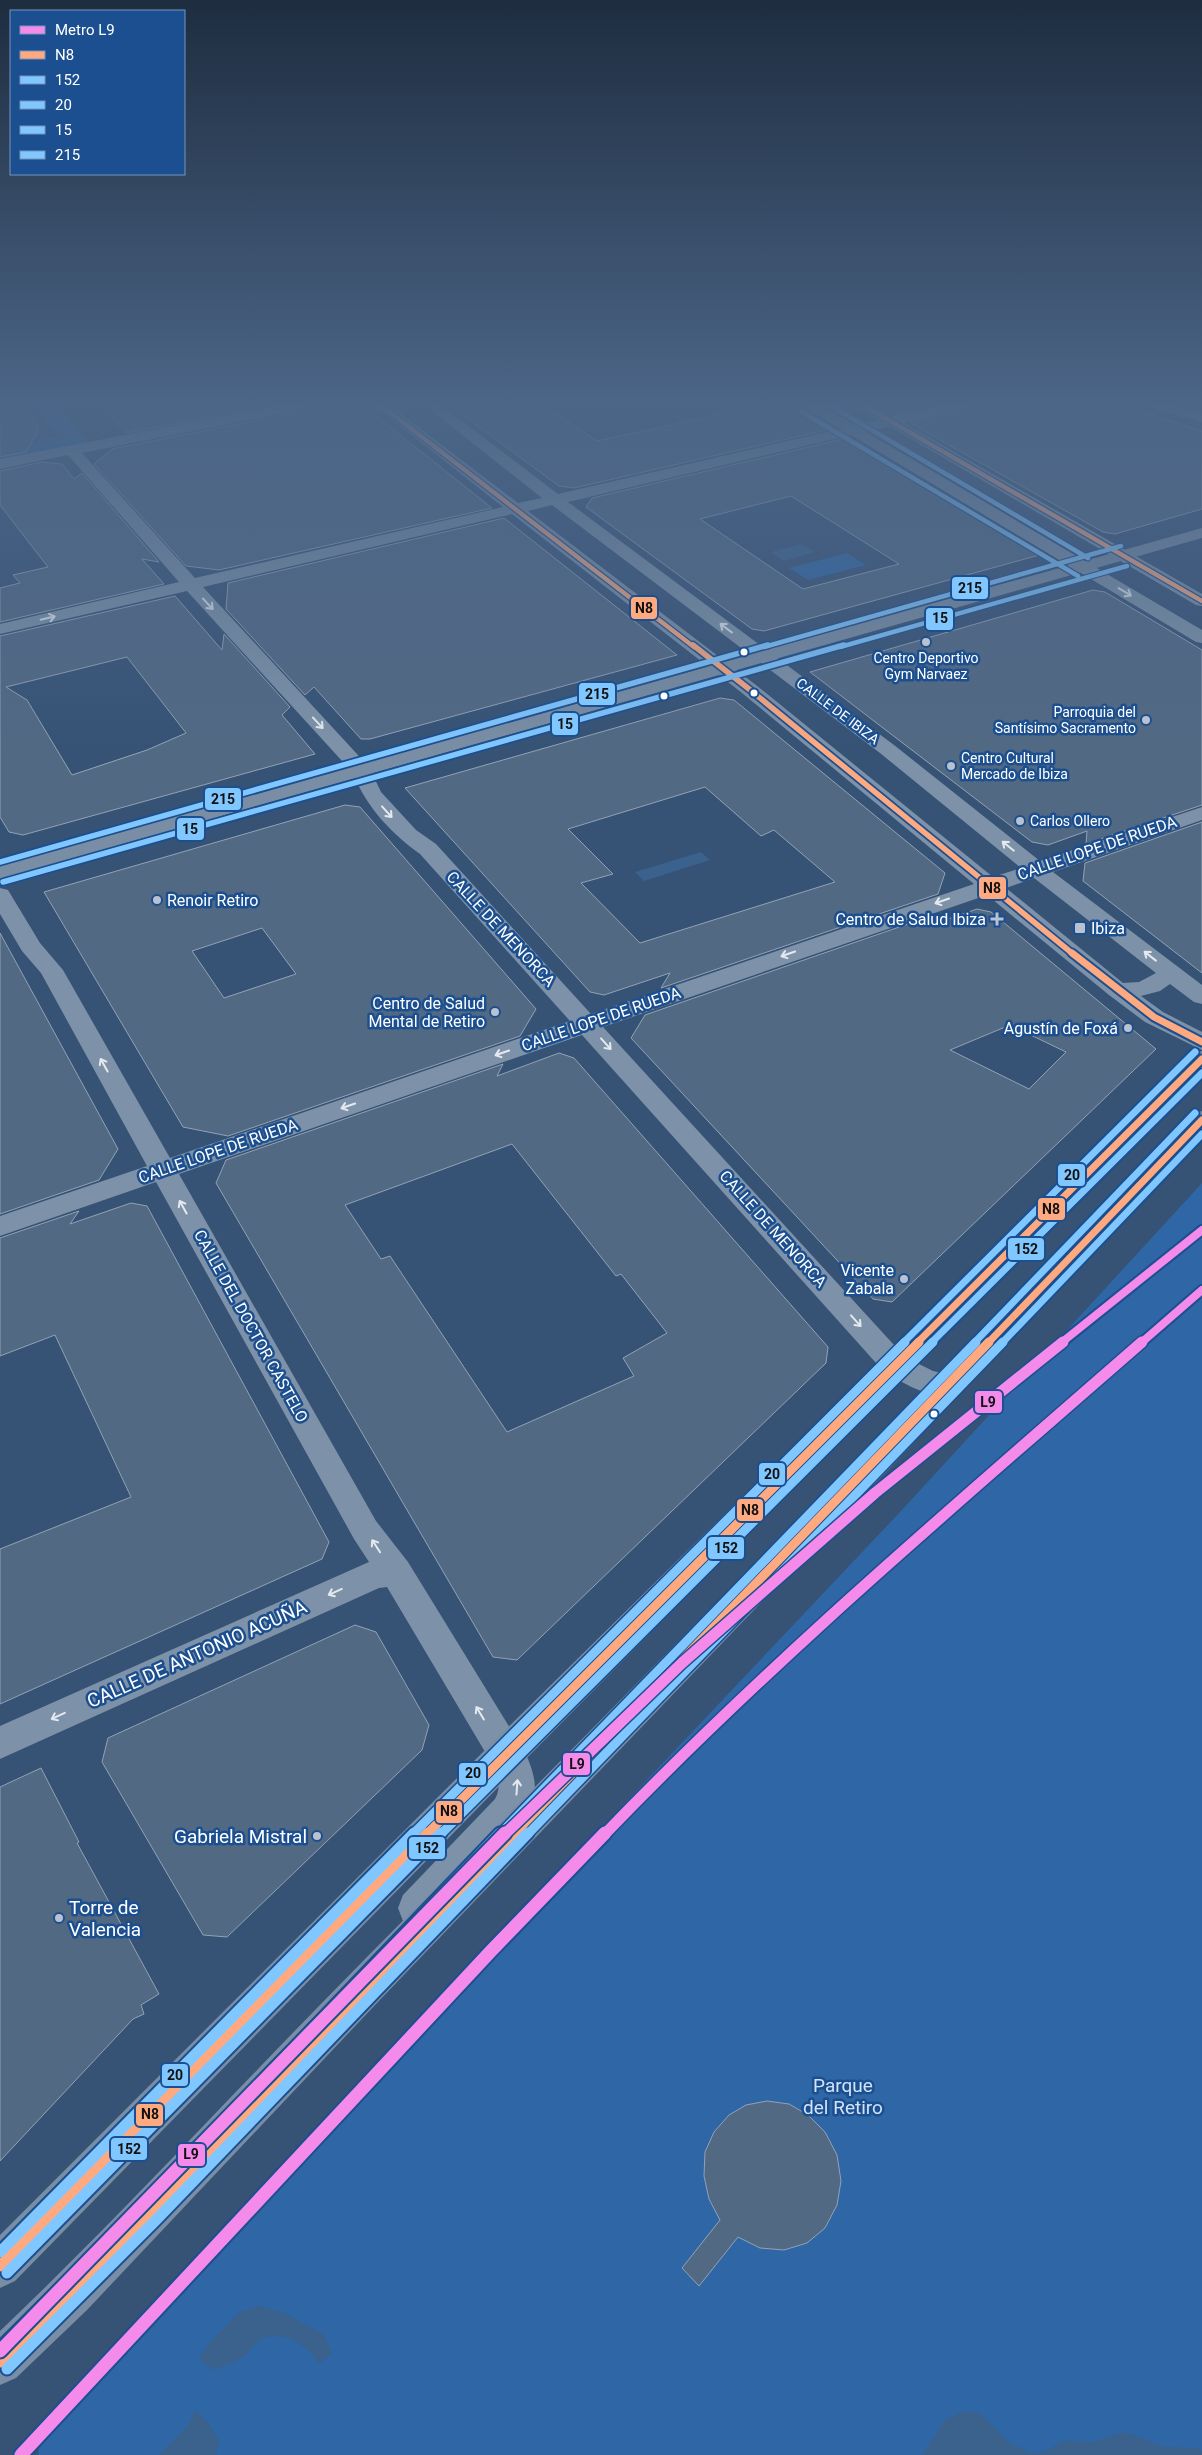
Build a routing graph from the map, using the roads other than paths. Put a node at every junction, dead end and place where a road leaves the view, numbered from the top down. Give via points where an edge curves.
1 (131, 518) edge
2 (480, 518) edge
3 (527, 518) edge
4 (579, 518) edge
5 (1000, 518) edge
6 (1058, 518) edge
7 (1202, 534) edge
8 (1124, 556) junction
9 (1083, 567) junction
10 (192, 586) junction
11 (1202, 601) edge
12 (0, 629) edge
13 (1202, 638) edge
14 (766, 657) junction
15 (722, 669) junction
16 (362, 771) junction
17 (1202, 813) edge
18 (1036, 868) junction
19 (0, 872) edge
20 (988, 885) junction
21 (0, 895) edge
22 (1170, 972) junction
23 (1117, 990) junction
24 (1202, 997) edge
25 (588, 1023) junction
26 (1202, 1042) edge
27 (1202, 1059) edge
28 (1202, 1120) edge
29 (162, 1170) junction
30 (0, 1226) edge
31 (895, 1365) junction
32 (950, 1385) junction
33 (396, 1572) junction
34 (0, 1743) edge
35 (505, 1755) junction
36 (362, 1990) junction
37 (0, 2266) edge
38 (0, 2362) edge

1 - 10 street, CALLE DE MENORCA
2 - 10 street
3 - 15 street
14 -> 4 street, CALLE DE IBIZA
5 - 9 street
6 - 8 street
7 - 8 main road
8 - 9 main road
8 - 11 street
9 -> 13 street
9 - 14 main road
12 -> 10 street
10 -> 16 street, CALLE DE MENORCA
14 - 15 main road
18 -> 14 street, CALLE DE IBIZA via 887,748
15 - 16 main road
15 - 20 street
16 - 19 main road
16 -> 25 street, CALLE DE MENORCA via 371,794 408,836 428,850
17 - 18 street, CALLE LOPE DE RUEDA
18 - 20 street, CALLE LOPE DE RUEDA
22 -> 18 street, CALLE DE IBIZA
20 - 23 street
20 -> 25 street, CALLE LOPE DE RUEDA
29 -> 21 street, CALLE DEL DOCTOR CASTELO via 52,970 30,946
22 - 23 street via 1152,988
22 - 24 street, CALLE DE IBIZA
23 - 26 street via 1154,1017
25 -> 29 street, CALLE LOPE DE RUEDA
25 -> 31 street, CALLE DE MENORCA
27 - 31 main road
28 - 32 main road
29 - 30 street, CALLE LOPE DE RUEDA
33 -> 29 street, CALLE DEL DOCTOR CASTELO via 365,1530
31 - 32 street, CALLE DE MENORCA via 928,1382
31 - 35 main road
32 - 36 main road
33 -> 34 street, CALLE DE ANTONIO ACUÑA via 376,1574
35 -> 33 street, CALLE DEL DOCTOR CASTELO
36 -> 35 street, CALLE DEL DOCTOR CASTELO via 392,1938 515,1800 518,1780
35 - 37 main road
36 - 38 main road via 70,2294

